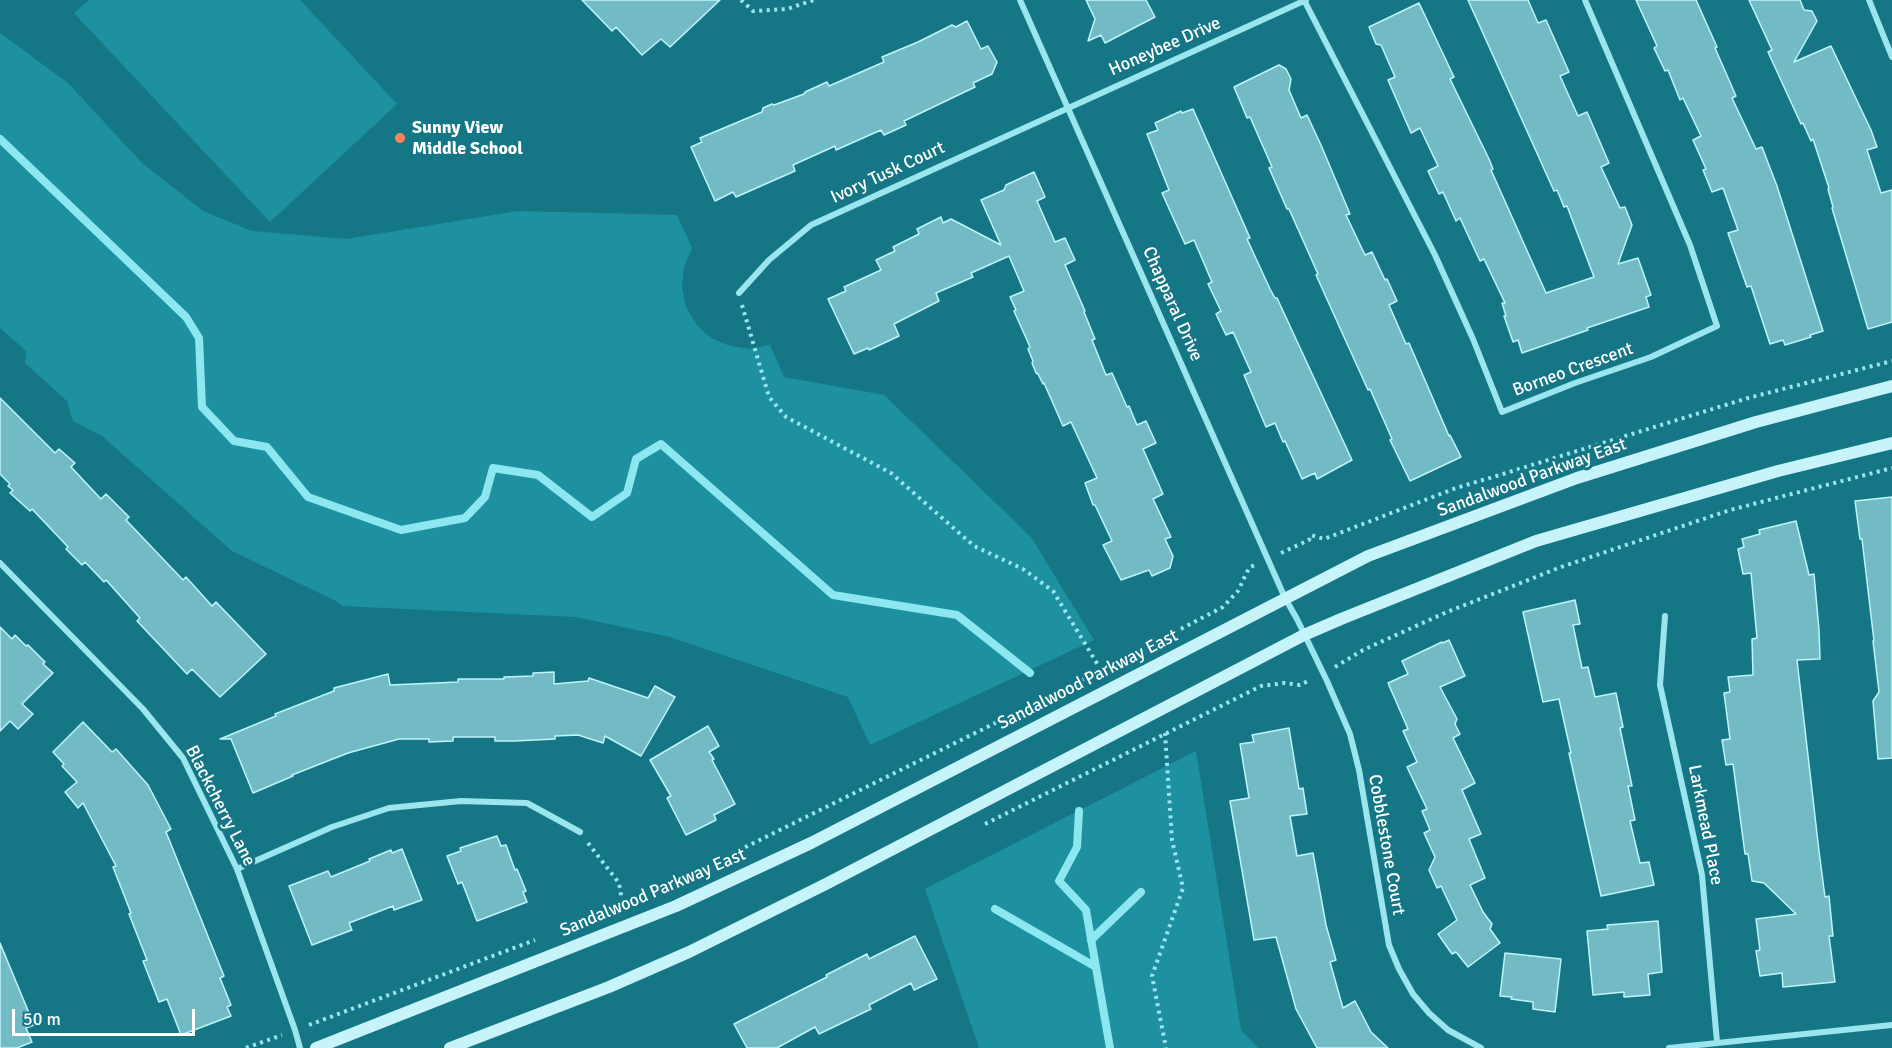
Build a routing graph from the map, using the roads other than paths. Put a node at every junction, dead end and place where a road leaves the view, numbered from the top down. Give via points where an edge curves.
1 (1020, 0) edge
2 (1305, 0) edge
3 (1585, 0) edge
4 (1869, 0) edge
5 (1892, 57) edge
6 (1069, 107) junction
7 (739, 293) road end
8 (1892, 386) edge
9 (1892, 443) edge
10 (1, 565) edge
11 (1285, 598) junction
12 (1665, 616) dead end
13 (1297, 619) joint
14 (1304, 635) junction
15 (580, 832) road end
16 (237, 869) junction
17 (1892, 1025) edge
18 (1717, 1042) junction
19 (300, 1048) edge
20 (316, 1048) edge
21 (450, 1048) edge
22 (1481, 1048) edge
23 (1669, 1048) edge

1 - 6 street, Chapparal Drive
2 - 3 street, Borneo Crescent via 1435,255 1502,412 1651,357 1716,326 1690,245
2 - 6 street, Honeybee Drive
4 - 5 street
6 - 7 street, Ivory Tusk Court via 811,225 769,260
6 - 11 street, Chapparal Drive
8 - 11 main road, Sandalwood Parkway East via 1756,422 1577,478 1368,556
9 - 14 main road via 1778,471 1536,541
10 - 16 street, Blackcherry Lane via 143,709 183,758
11 - 13 street, Chapparal Drive
11 - 20 main road, Sandalwood Parkway East via 811,843 676,906
12 - 18 street, Larkmead Place via 1660,685 1702,875
13 - 14 street, Cobblestone Court
14 - 21 main road via 688,952
14 - 22 street, Cobblestone Court via 1354,748 1389,945 1399,969 1429,1013 1448,1030
15 - 16 street via 527,804 461,801 389,808 332,827
16 - 19 street, Blackcherry Lane
17 - 18 street
18 - 23 street

